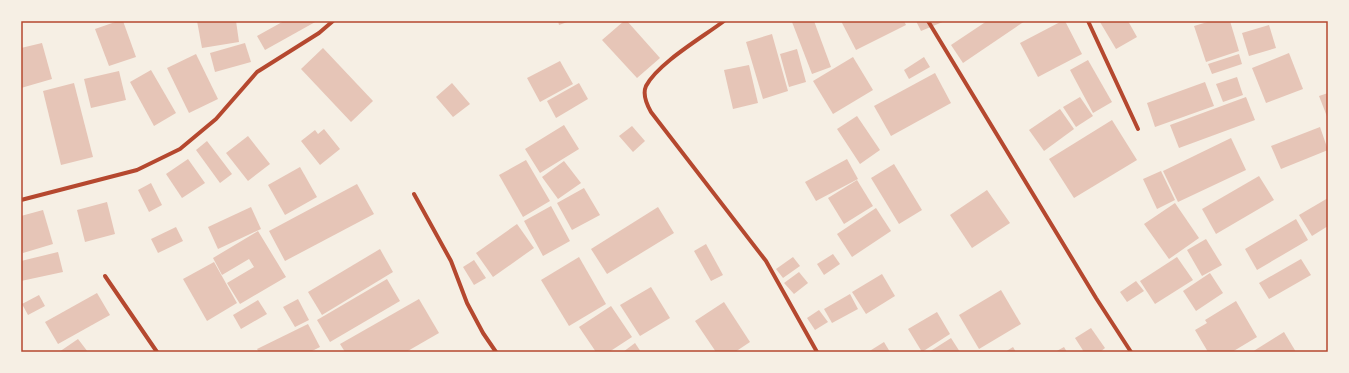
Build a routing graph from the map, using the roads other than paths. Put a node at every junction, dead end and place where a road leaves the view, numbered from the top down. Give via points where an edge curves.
1 (333, 21) edge
2 (724, 21) edge
3 (928, 21) edge
4 (1088, 21) edge
5 (1138, 129) dead end
6 (414, 194) dead end
7 (21, 200) edge
8 (105, 276) dead end
9 (157, 352) edge
10 (496, 352) edge
11 (817, 352) edge
12 (1131, 352) edge

1 - 7 street via 319,33 258,72 216,119 180,149 137,170
2 - 11 street via 664,65 646,87 645,101 766,261
3 - 12 street
4 - 5 street
6 - 10 street via 451,261 467,303
8 - 9 street

